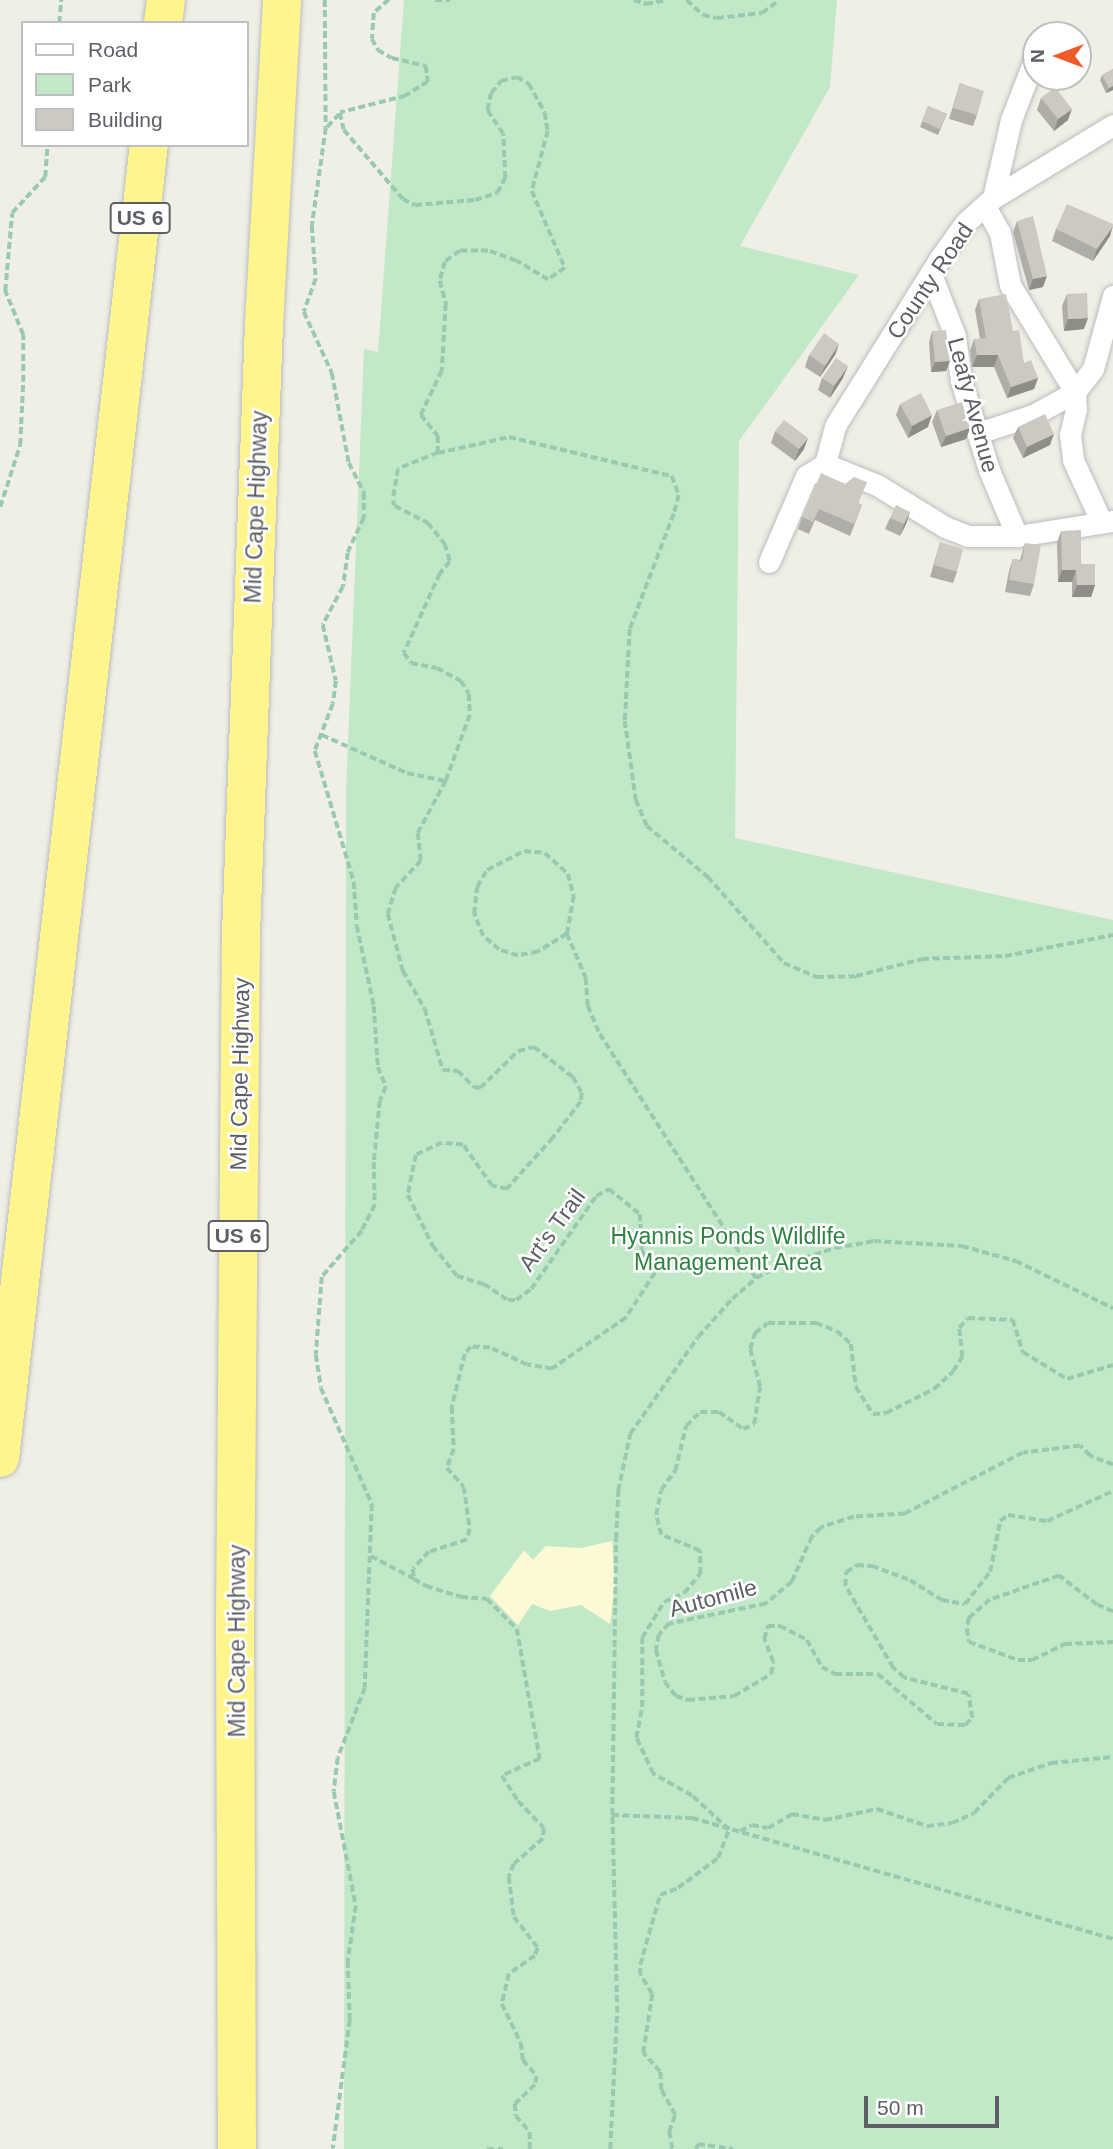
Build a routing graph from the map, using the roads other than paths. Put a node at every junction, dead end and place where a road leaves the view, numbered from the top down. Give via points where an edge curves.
1 (166, 0) edge
2 (282, 0) edge
3 (163, 21) edge
4 (1022, 91) edge
5 (1113, 125) edge
6 (149, 147) edge
7 (989, 202) junction
8 (931, 274) junction
9 (1113, 296) edge
10 (1075, 392) junction
11 (978, 433) junction
12 (825, 464) junction
13 (1107, 521) edge
14 (1017, 536) junction
15 (769, 562) dead end
16 (0, 1458) edge
17 (237, 2149) edge

1 - 3 highway
2 - 17 highway, Mid Cape Highway / US 6 via 263,351 241,934 235,1623
4 - 7 street
5 - 7 street, County Road
6 - 16 highway, US 6
7 - 8 street, County Road via 957,233
7 - 10 street via 1010,285
8 - 11 street, Leafy Avenue via 955,336 961,381
8 - 12 street, County Road via 835,426
9 - 10 street via 1093,369
10 - 11 street via 1033,415
10 - 13 street via 1070,434 1073,460
11 - 14 street, Leafy Avenue
12 - 14 street via 877,485 956,532
12 - 15 street via 806,476
13 - 14 street

